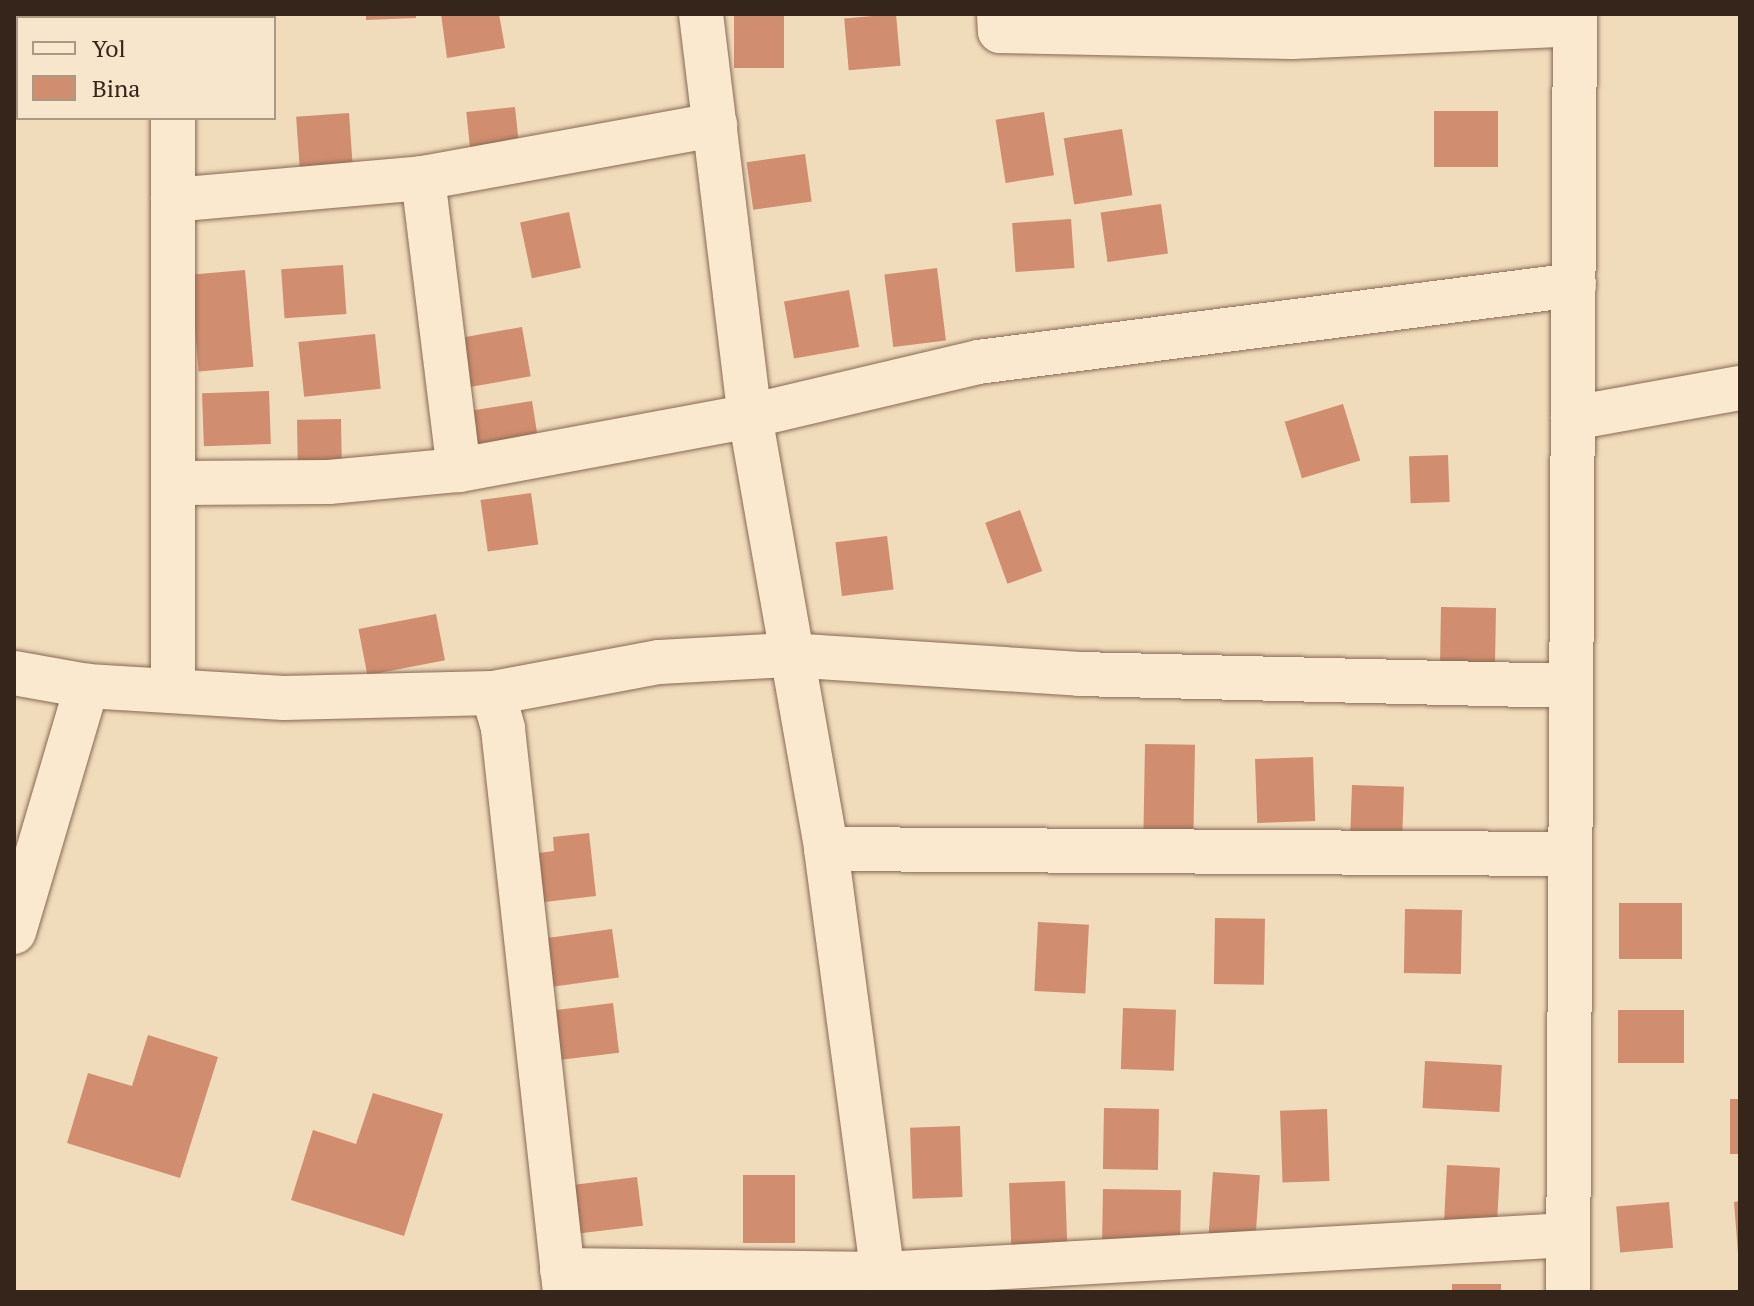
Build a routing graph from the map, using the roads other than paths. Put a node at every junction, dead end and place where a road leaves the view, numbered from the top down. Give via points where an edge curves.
1 (701, 14) edge
2 (999, 14) edge
3 (1575, 19) edge
4 (173, 120) edge
5 (715, 125) junction
6 (423, 178) junction
7 (173, 200) junction
8 (1574, 285) junction
9 (1740, 388) edge
10 (750, 416) junction
11 (1573, 418) junction
12 (459, 470) junction
13 (176, 483) junction
14 (788, 655) junction
15 (14, 673) edge
16 (87, 686) junction
17 (1571, 686) junction
18 (173, 688) junction
19 (493, 693) junction
20 (826, 849) junction
21 (1570, 854) junction
22 (14, 932) edge
23 (1568, 1235) junction
24 (564, 1281) edge
25 (884, 1283) edge
26 (1568, 1292) edge

1 - 5 street
2 - 3 street via 1000,31 1277,37
3 - 8 street
4 - 7 street
5 - 6 street
5 - 10 street
6 - 7 street
6 - 12 street
7 - 13 street
8 - 10 street via 978,362
8 - 11 street
9 - 11 street
10 - 12 street
10 - 14 street
11 - 17 street
12 - 13 street via 329,482
13 - 18 street
14 - 17 street via 1079,674
14 - 19 street via 659,662
14 - 20 street
15 - 16 street
16 - 18 street
16 - 22 street
17 - 21 street
18 - 19 street via 284,698
19 - 24 street via 503,729
20 - 21 street
20 - 25 street
21 - 23 street
23 - 25 street
23 - 26 street
24 - 25 street

